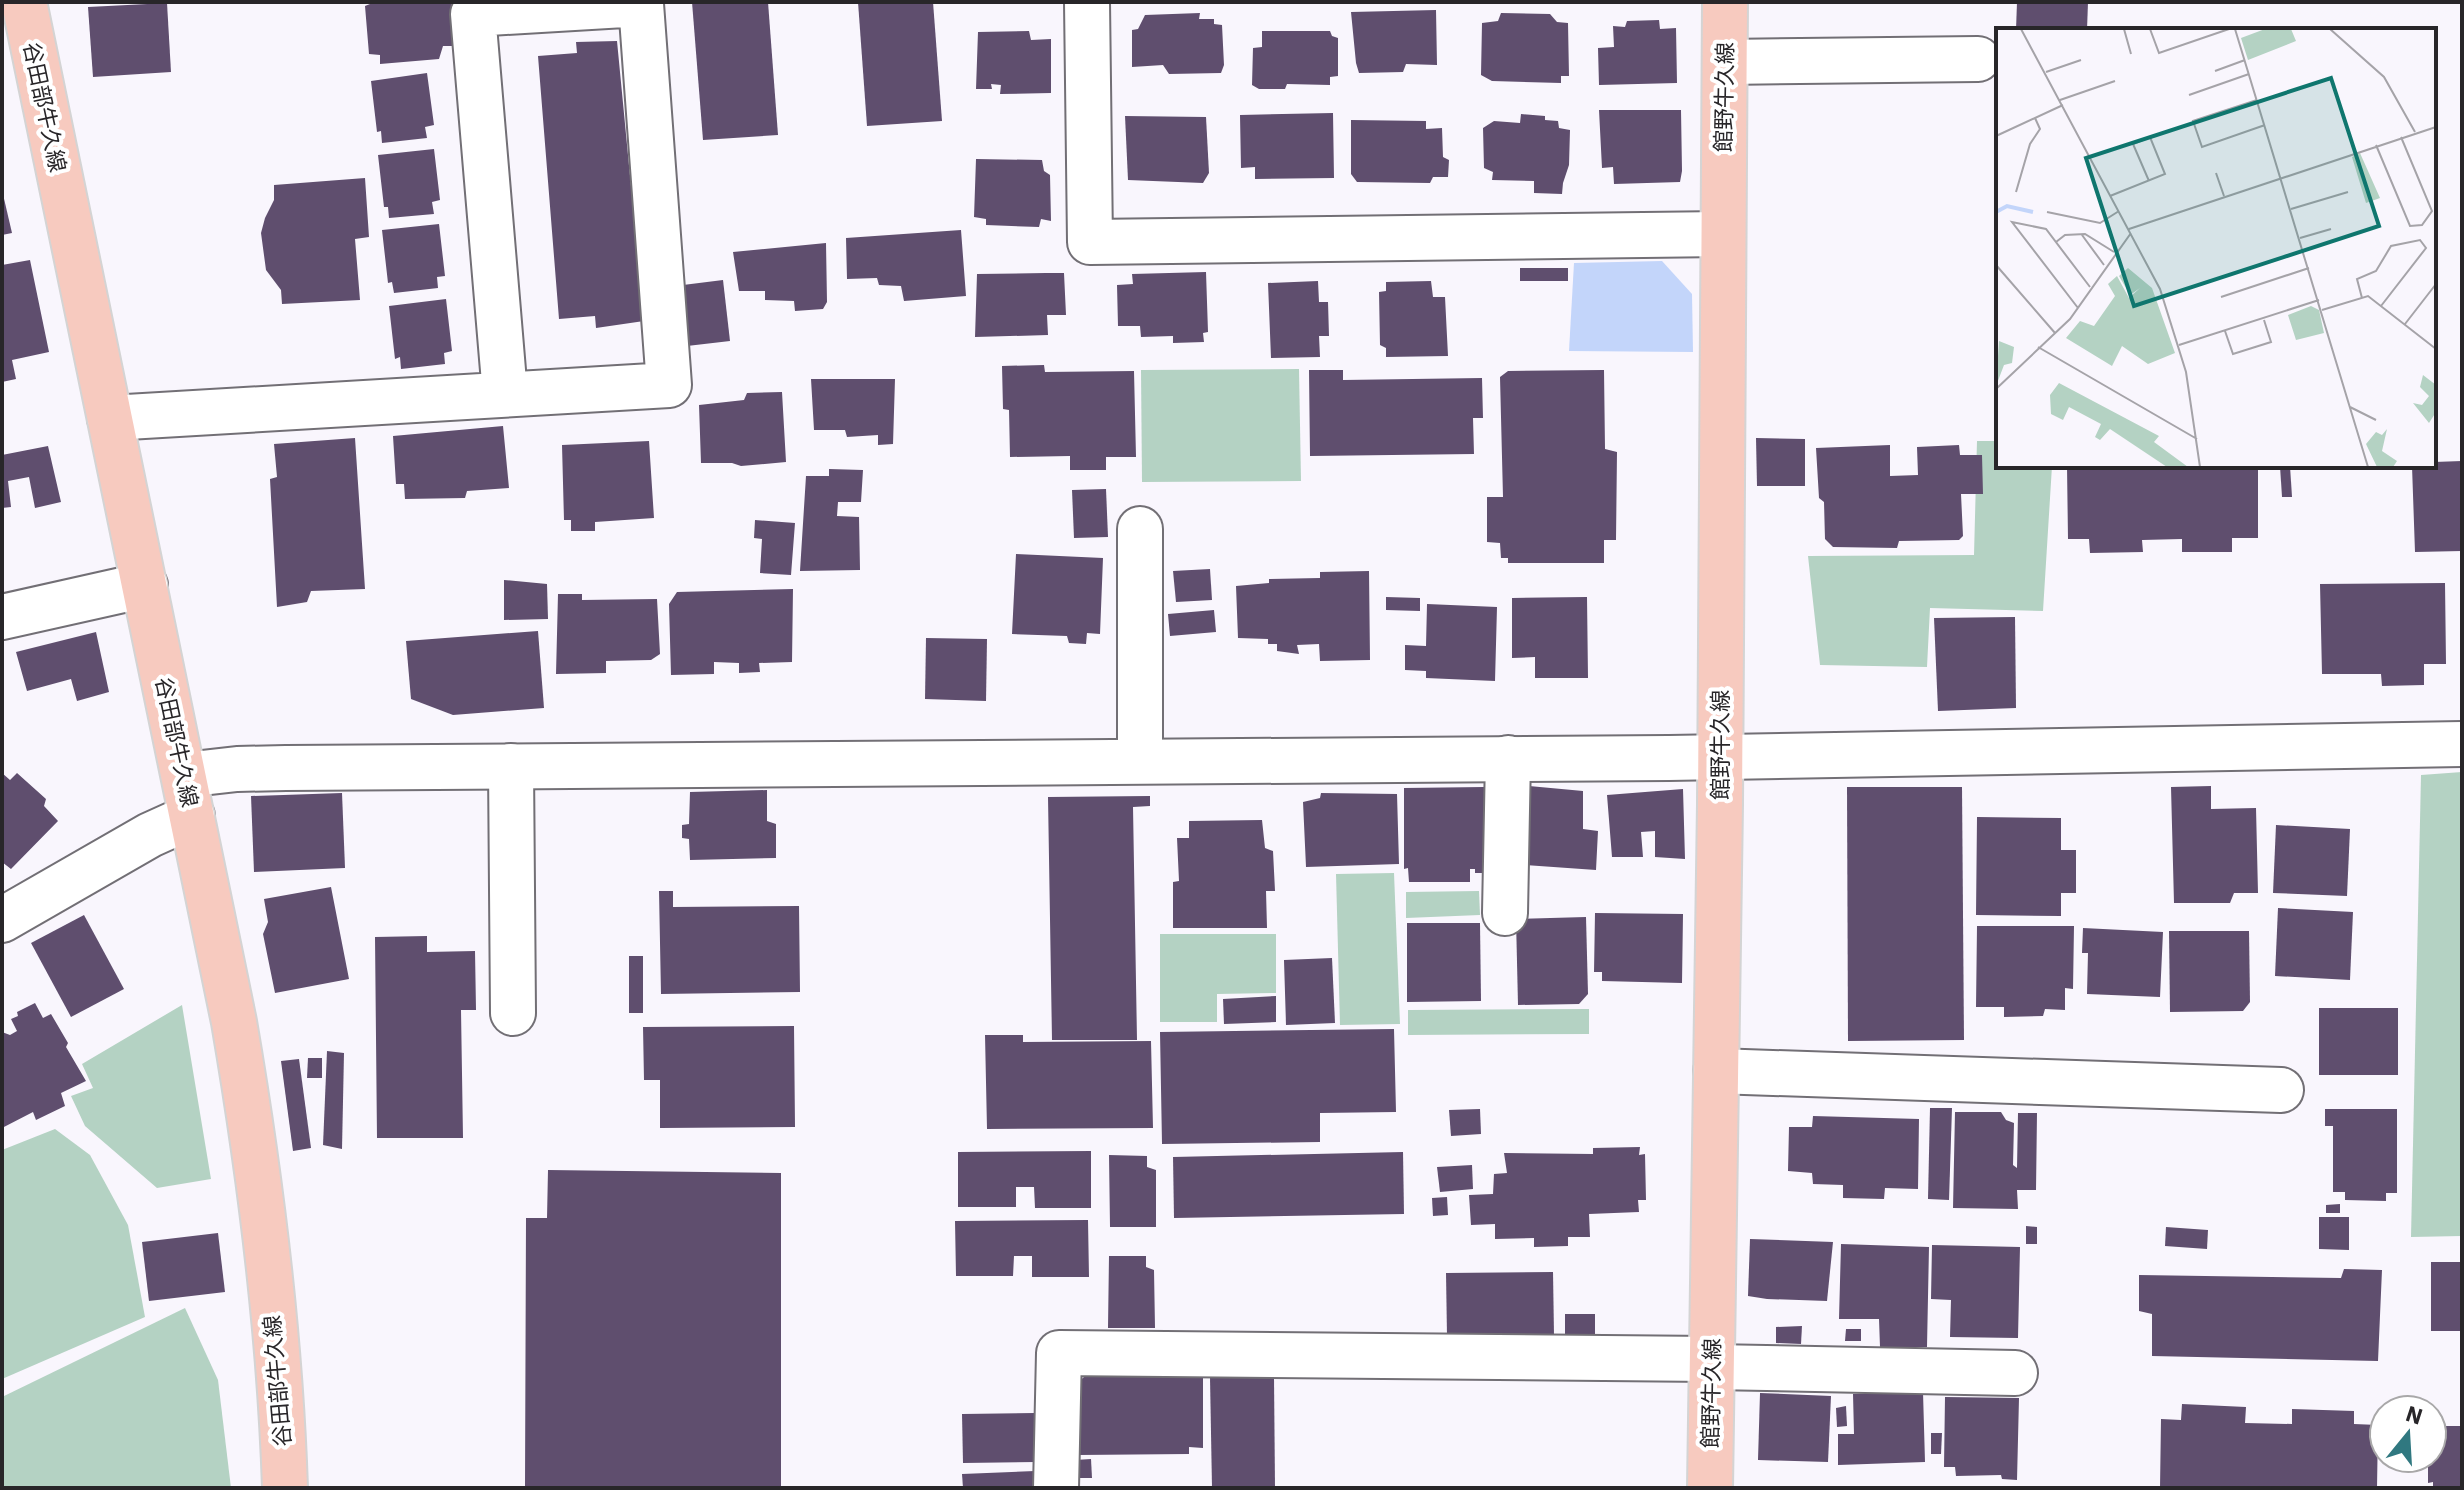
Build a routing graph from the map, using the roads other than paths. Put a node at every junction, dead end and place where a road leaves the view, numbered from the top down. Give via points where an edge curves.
1 (24, 2) edge
2 (1087, 2) edge
3 (1725, 2) edge
4 (1978, 59) dead end
5 (1725, 62) junction
6 (1723, 234) junction
7 (505, 394) junction
8 (110, 418) junction
9 (1140, 529) dead end
10 (145, 585) junction
11 (2, 617) edge
12 (2462, 744) edge
13 (1720, 757) junction
14 (1508, 758) junction
15 (1140, 761) junction
16 (511, 766) junction
17 (188, 796) junction
18 (1505, 913) dead end
19 (2, 920) edge
20 (513, 1013) dead end
21 (1716, 1071) junction
22 (2281, 1090) dead end
23 (1712, 1363) junction
24 (2015, 1373) dead end
25 (285, 1488) edge
26 (1056, 1488) edge
27 (1710, 1488) edge

1 - 8 main road, 谷田部牛久線
2 - 6 street via 1090,242
3 - 5 main road, 館野牛久線
4 - 5 street
5 - 6 main road, 館野牛久線
6 - 13 main road, 館野牛久線
7 - 7 street via 669,385 641,4 473,14
7 - 8 street
8 - 10 main road, 谷田部牛久線
9 - 15 street
10 - 11 street
10 - 17 main road, 谷田部牛久線
12 - 13 street
13 - 14 street
13 - 21 main road, 館野牛久線
14 - 15 street
14 - 18 street
15 - 16 street
16 - 17 street via 237,769
16 - 20 street
17 - 19 street via 150,835
17 - 25 main road, 谷田部牛久線 via 252,1129
21 - 22 street
21 - 23 main road, 館野牛久線
23 - 24 street
23 - 26 street via 1059,1353
23 - 27 main road, 館野牛久線

